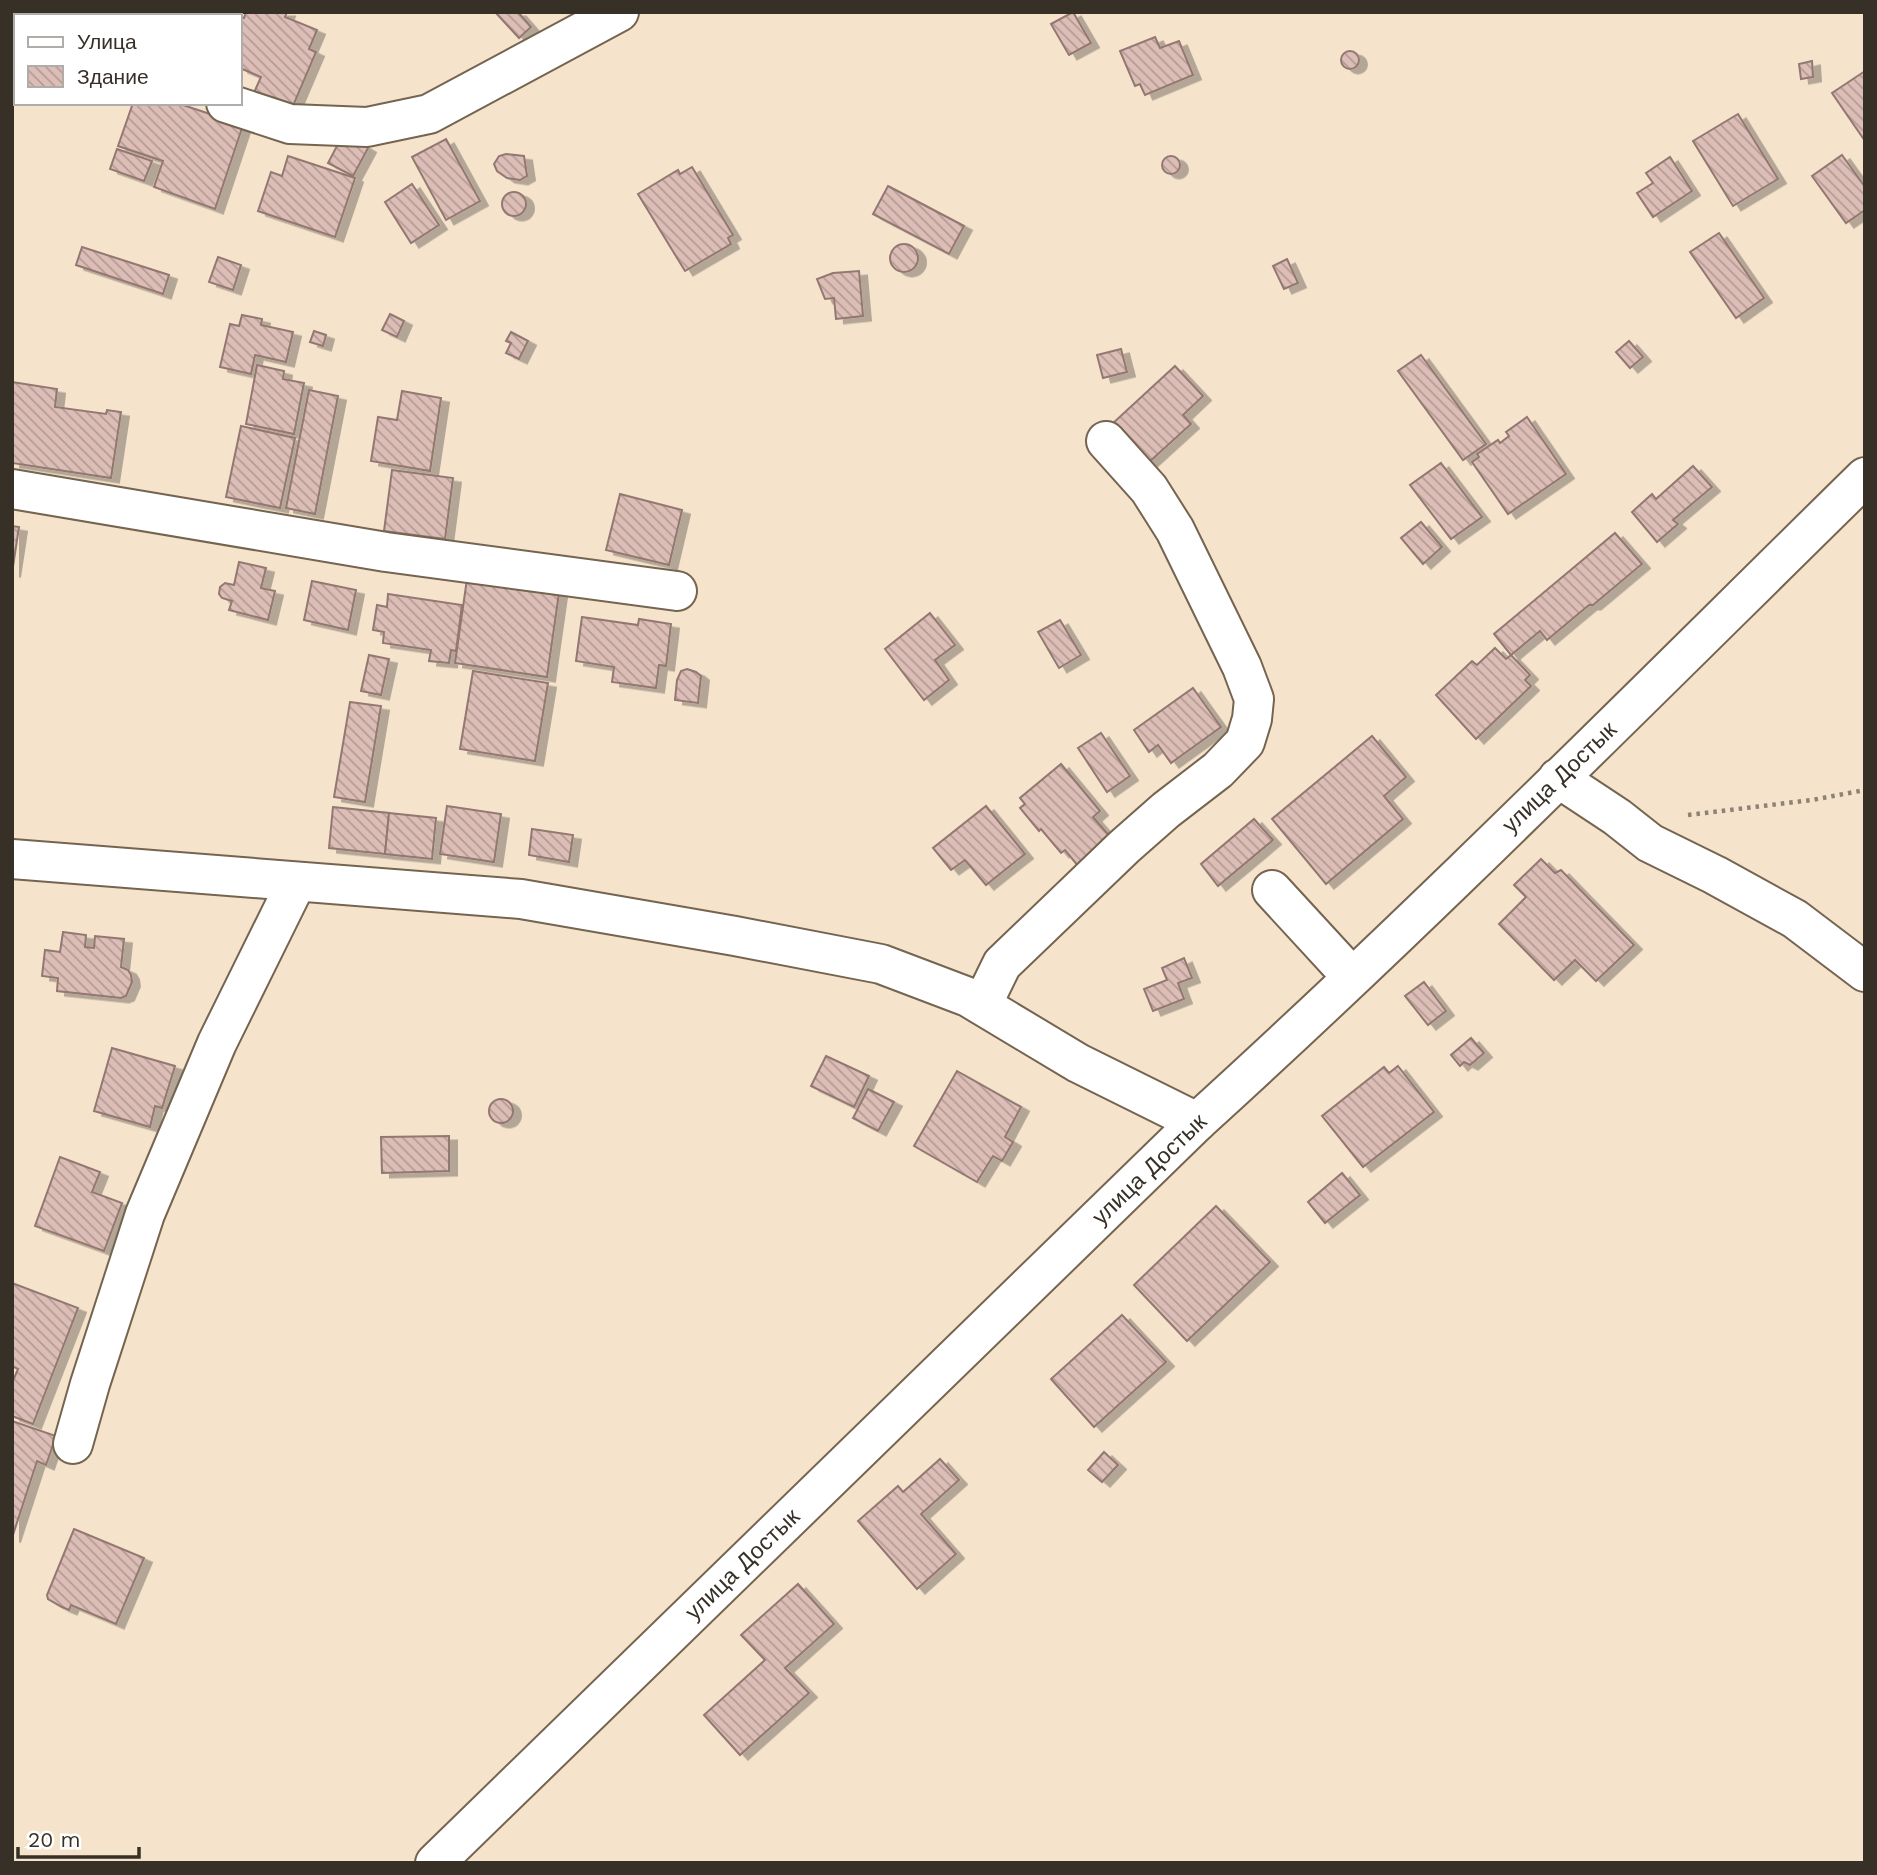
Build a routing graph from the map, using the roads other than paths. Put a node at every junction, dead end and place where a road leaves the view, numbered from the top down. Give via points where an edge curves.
1 (619, 12) edge
2 (232, 105) edge
3 (1106, 441) dead end
4 (1865, 477) edge
5 (12, 489) edge
6 (677, 591) dead end
7 (1558, 778) junction
8 (13, 862) edge
9 (296, 883) junction
10 (1272, 890) dead end
11 (1865, 972) edge
12 (1352, 977) junction
13 (982, 1005) junction
14 (1197, 1122) junction
15 (74, 1444) dead end
16 (435, 1863) edge

1 - 2 street via 429,114 367,127 290,124
3 - 13 street via 1149,489 1175,530 1242,667 1254,699 1252,719 1245,742 1218,770 1124,847 1002,964
4 - 7 street, улица Достык
5 - 6 street via 386,552
7 - 11 street via 1650,843 1795,919
7 - 12 street, улица Достык
8 - 9 street
9 - 13 street via 521,899 735,936 881,964
9 - 15 street via 217,1043 145,1214
10 - 12 street
12 - 14 street, улица Достык
13 - 14 street via 1078,1063
14 - 16 street, улица Достык

